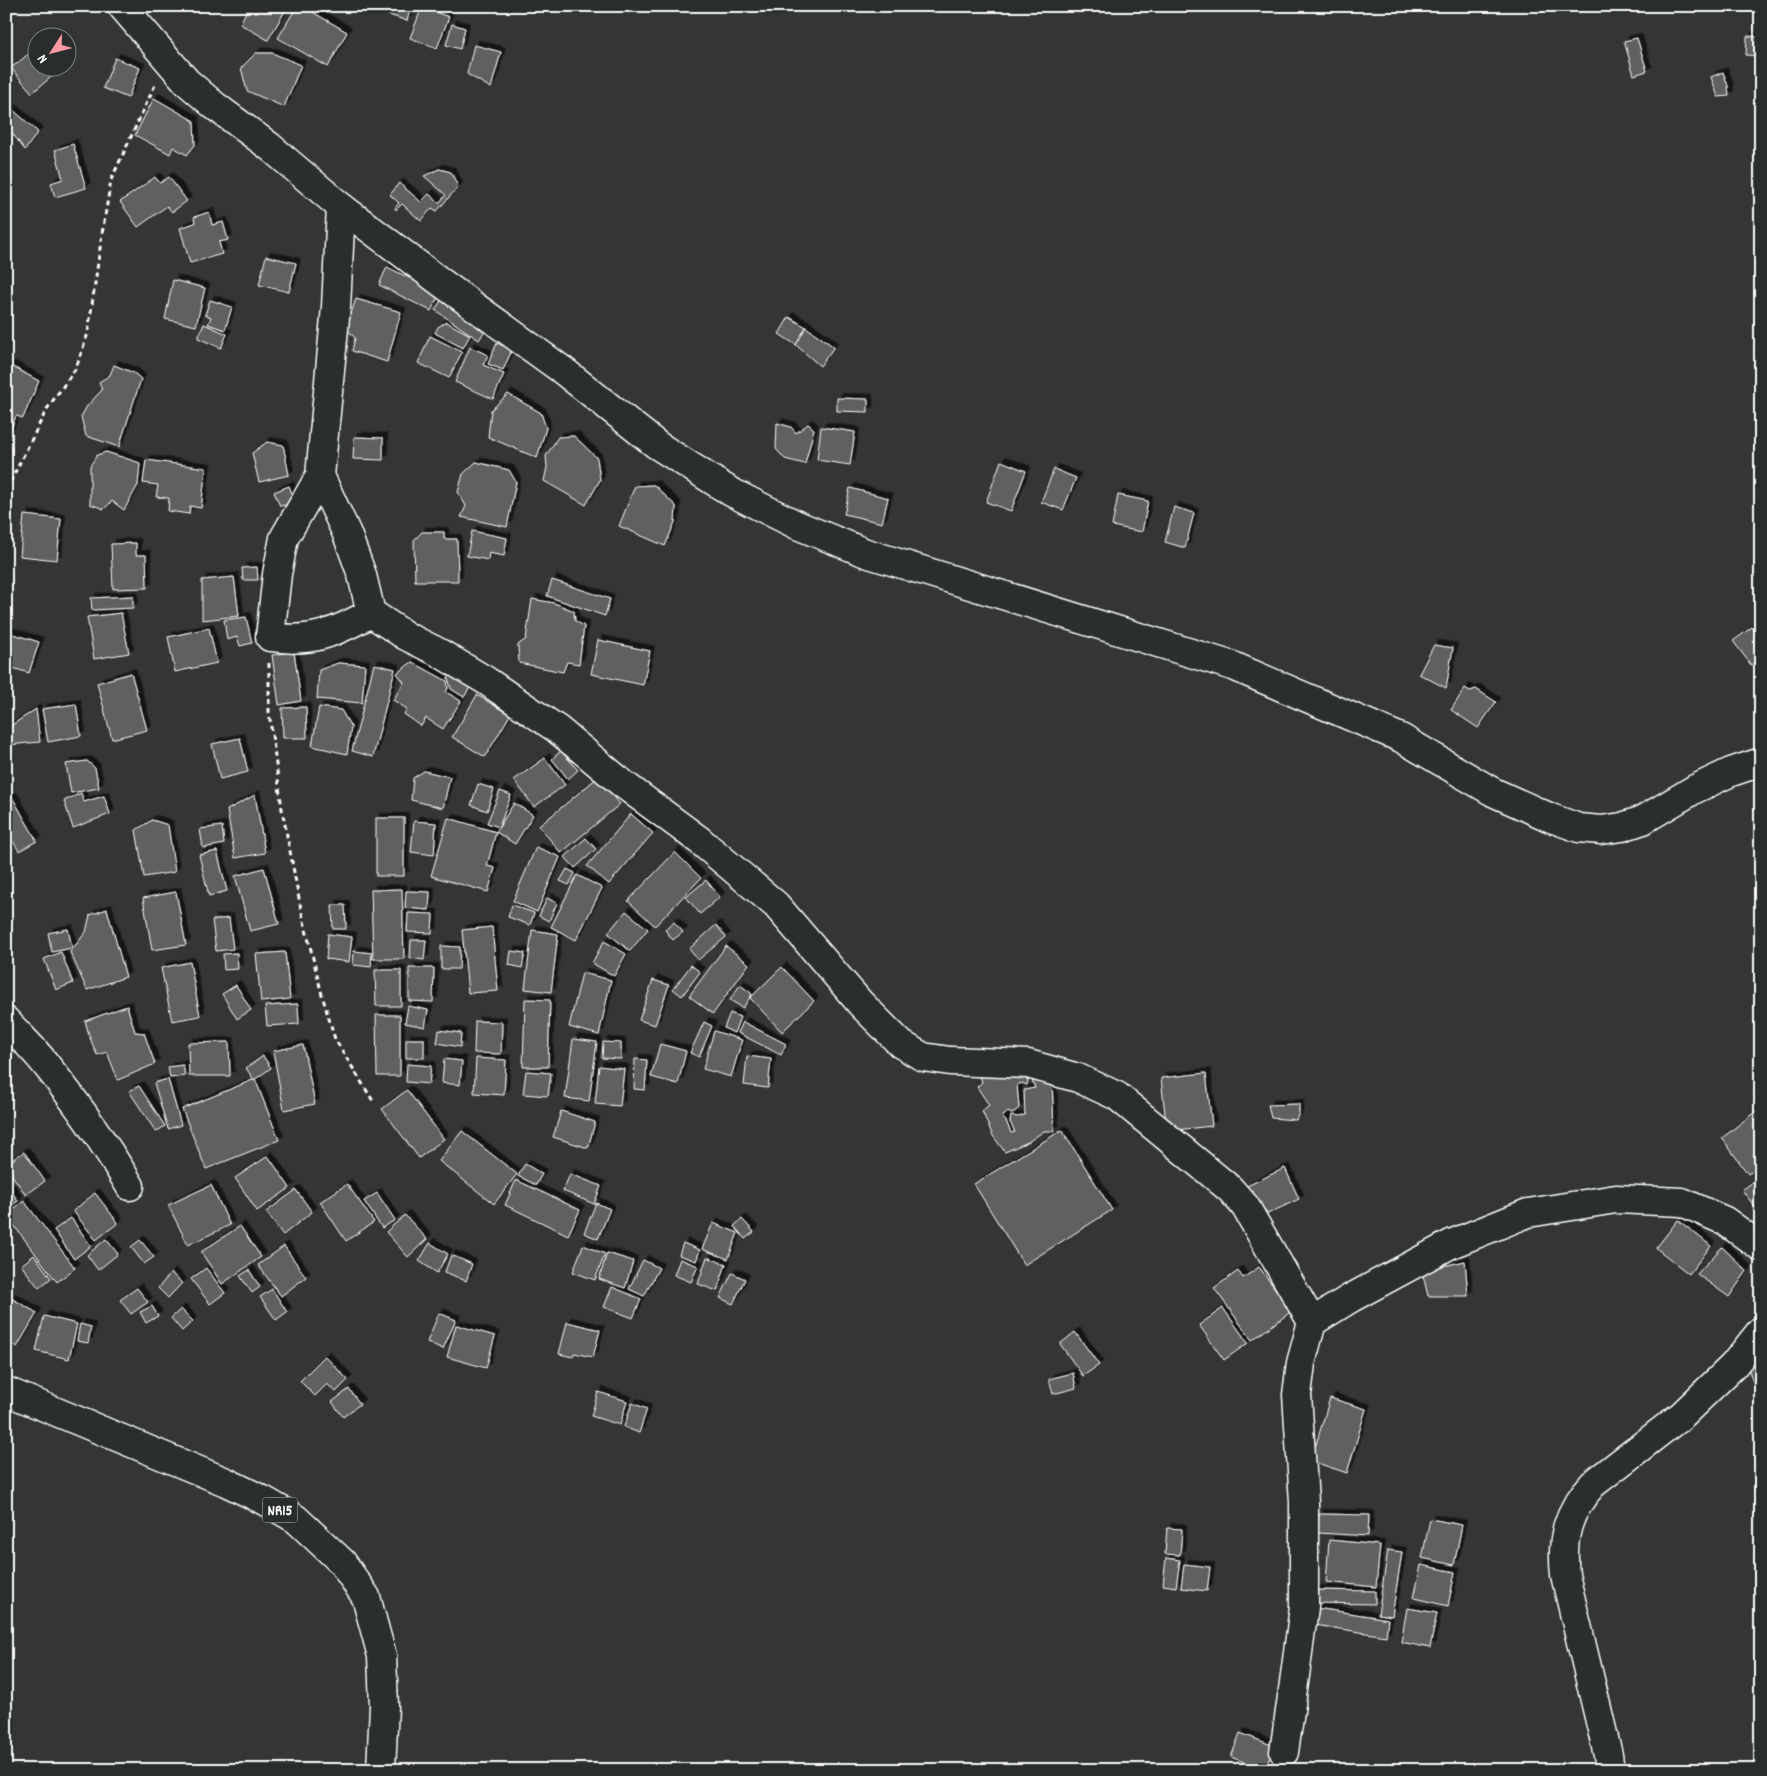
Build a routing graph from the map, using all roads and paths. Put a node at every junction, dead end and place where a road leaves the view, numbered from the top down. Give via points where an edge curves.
1 (122, 6) edge
2 (167, 60) junction
3 (342, 207) junction
4 (320, 476) junction
5 (6, 490) edge
6 (371, 613) junction
7 (270, 637) junction
8 (1761, 762) edge
9 (6, 1021) edge
10 (373, 1101) dead end
11 (130, 1186) dead end
12 (1761, 1247) edge
13 (1312, 1322) junction
14 (1761, 1331) edge
15 (6, 1391) edge
16 (1284, 1752) dead end
17 (381, 1770) edge
18 (1610, 1770) edge

1 - 2 main road
2 - 3 main road via 187,82
2 - 5 path via 111,180 88,333 76,368 47,409
3 - 4 main road
3 - 8 main road via 561,369 657,445 731,492 797,525 866,553 1233,666 1401,738 1493,792 1579,828 1601,830 1643,820 1695,789
4 - 6 main road via 350,542
4 - 7 main road via 284,538
6 - 7 main road via 339,630 312,638
6 - 13 main road via 501,691 557,729 623,784 699,840 776,905 861,1004 901,1044 923,1057 1028,1064 1078,1078 1116,1096 1230,1189 1245,1206
7 - 10 path via 269,712 282,809 301,909 335,1039
9 - 11 main road via 74,1100
12 - 13 main road via 1725,1221 1682,1202 1616,1199 1528,1213 1451,1244
13 - 16 main road via 1301,1363 1297,1395 1304,1502 1304,1607
14 - 18 main road via 1732,1366 1682,1415 1593,1484 1569,1520 1564,1535 1565,1575
15 - 17 main road, NR15 via 263,1500 296,1519 342,1562 366,1597 382,1656

